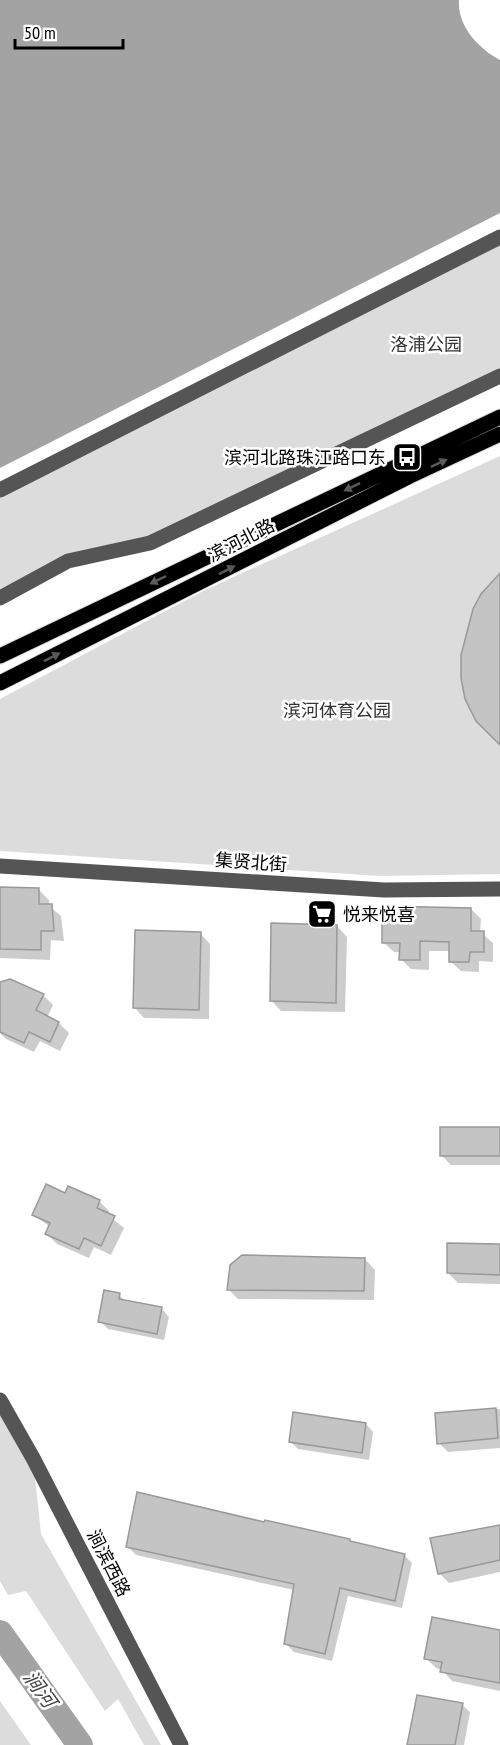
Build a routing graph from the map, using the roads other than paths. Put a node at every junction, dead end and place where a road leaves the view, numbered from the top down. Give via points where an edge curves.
1 (500, 237) edge
2 (500, 376) edge
3 (500, 417) edge
4 (500, 434) edge
5 (0, 490) edge
6 (0, 598) edge
7 (0, 656) edge
8 (0, 683) edge
9 (0, 866) edge
10 (500, 889) edge
11 (0, 1400) edge
12 (181, 1745) edge

1 - 5 street
2 - 6 street via 150,543 68,561
3 -> 7 main road, 滨河北路
8 -> 4 main road, 滨河北路
9 - 10 street, 集贤北街 via 384,890
11 - 12 street, 涧滨西路

